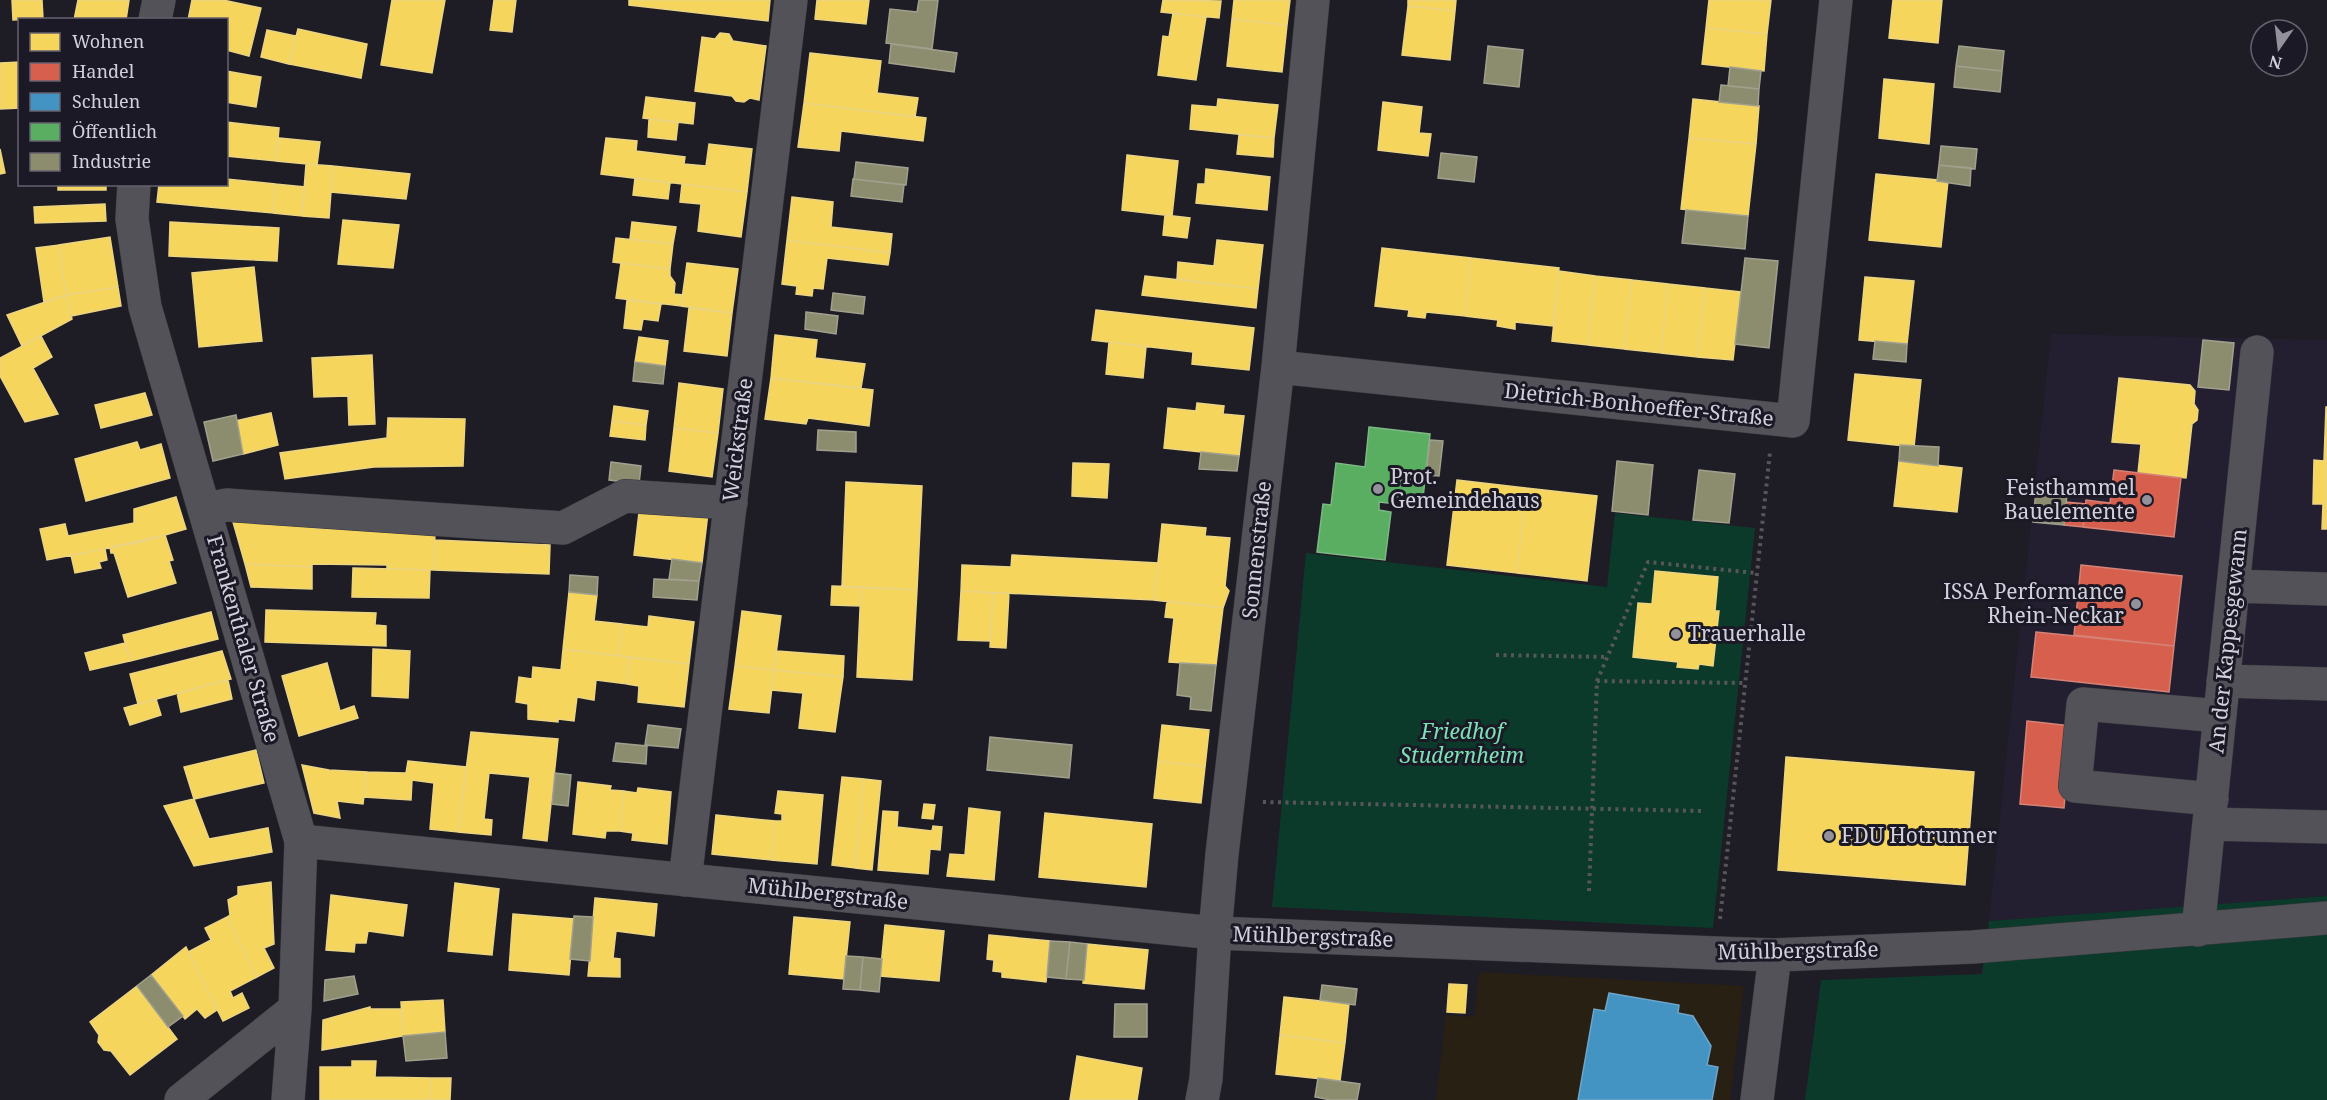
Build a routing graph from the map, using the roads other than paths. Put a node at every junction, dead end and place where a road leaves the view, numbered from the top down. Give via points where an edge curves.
1 (159, 0) edge
2 (791, 0) edge
3 (1313, 0) edge
4 (1836, 0) edge
5 (155, 18) edge
6 (134, 186) edge
7 (2257, 352) dead end
8 (1278, 366) junction
9 (731, 503) junction
10 (205, 509) junction
11 (2233, 586) junction
12 (2327, 589) edge
13 (2223, 681) junction
14 (2327, 684) edge
15 (2220, 716) junction
16 (2210, 812) junction
17 (2327, 827) edge
18 (301, 841) junction
19 (685, 880) junction
20 (2327, 918) edge
21 (2198, 930) junction
22 (1215, 933) junction
23 (1775, 955) junction
24 (295, 1009) junction
25 (181, 1100) edge
26 (288, 1100) edge
27 (1202, 1100) edge
28 (1757, 1100) edge

1 - 5 street
2 - 9 street, Weickstraße
3 - 8 street, Sonnenstraße
4 - 8 street, Dietrich-Bonhoeffer-Straße via 1793,422
6 - 10 street, Frankenthaler Straße via 132,219 145,307
7 - 11 street, An der Kappesgewann
8 - 22 street, Sonnenstraße
9 - 10 street via 625,496 563,528 227,505
9 - 19 street, Weickstraße
10 - 18 street, Frankenthaler Straße
11 - 12 street
11 - 13 street, An der Kappesgewann
13 - 14 street
13 - 15 street, An der Kappesgewann
15 - 16 street, An der Kappesgewann
15 - 16 street via 2083,704 2075,786
16 - 17 street
16 - 21 street, An der Kappesgewann
18 - 19 street, Mühlbergstraße
18 - 24 street, Frankenthaler Straße
19 - 22 street, Mühlbergstraße
20 - 21 street, Mühlbergstraße
21 - 23 street, Mühlbergstraße via 1973,947
22 - 23 street, Mühlbergstraße
22 - 27 street, Sonnenstraße
23 - 28 street
24 - 25 street
24 - 26 street, Frankenthaler Straße

